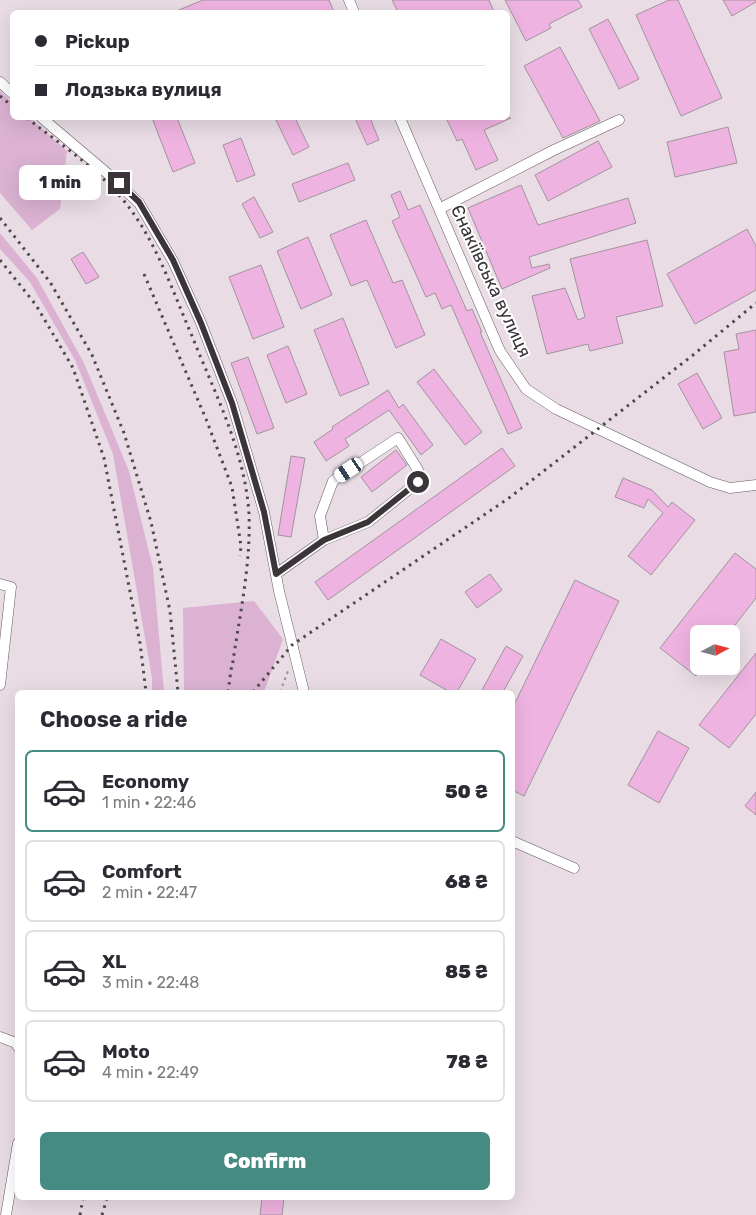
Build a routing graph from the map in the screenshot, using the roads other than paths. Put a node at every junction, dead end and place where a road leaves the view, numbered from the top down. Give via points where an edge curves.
1 (0, 82) edge
2 (10, 91) edge
3 (44, 120) edge
4 (401, 120) edge
5 (619, 120) dead end
6 (440, 209) junction
7 (756, 485) edge
8 (324, 540) junction
9 (276, 574) junction
10 (0, 584) edge
11 (0, 685) edge
12 (303, 690) edge
13 (515, 842) edge
14 (574, 868) dead end
15 (0, 1037) edge
16 (15, 1044) edge
17 (15, 1161) edge
18 (6, 1215) edge

1 - 2 street
3 - 9 street via 139,202 173,260 232,403 264,512
4 - 6 street, Єнакіївська вулиця
5 - 6 street
6 - 7 street, Єнакіївська вулиця via 500,351 526,389 556,409 710,482 730,488
8 - 8 street via 320,516 333,481 398,438 418,470 418,482 368,522
8 - 9 street
9 - 12 street
10 - 11 street via 11,587
13 - 14 street
15 - 16 street
17 - 18 street

